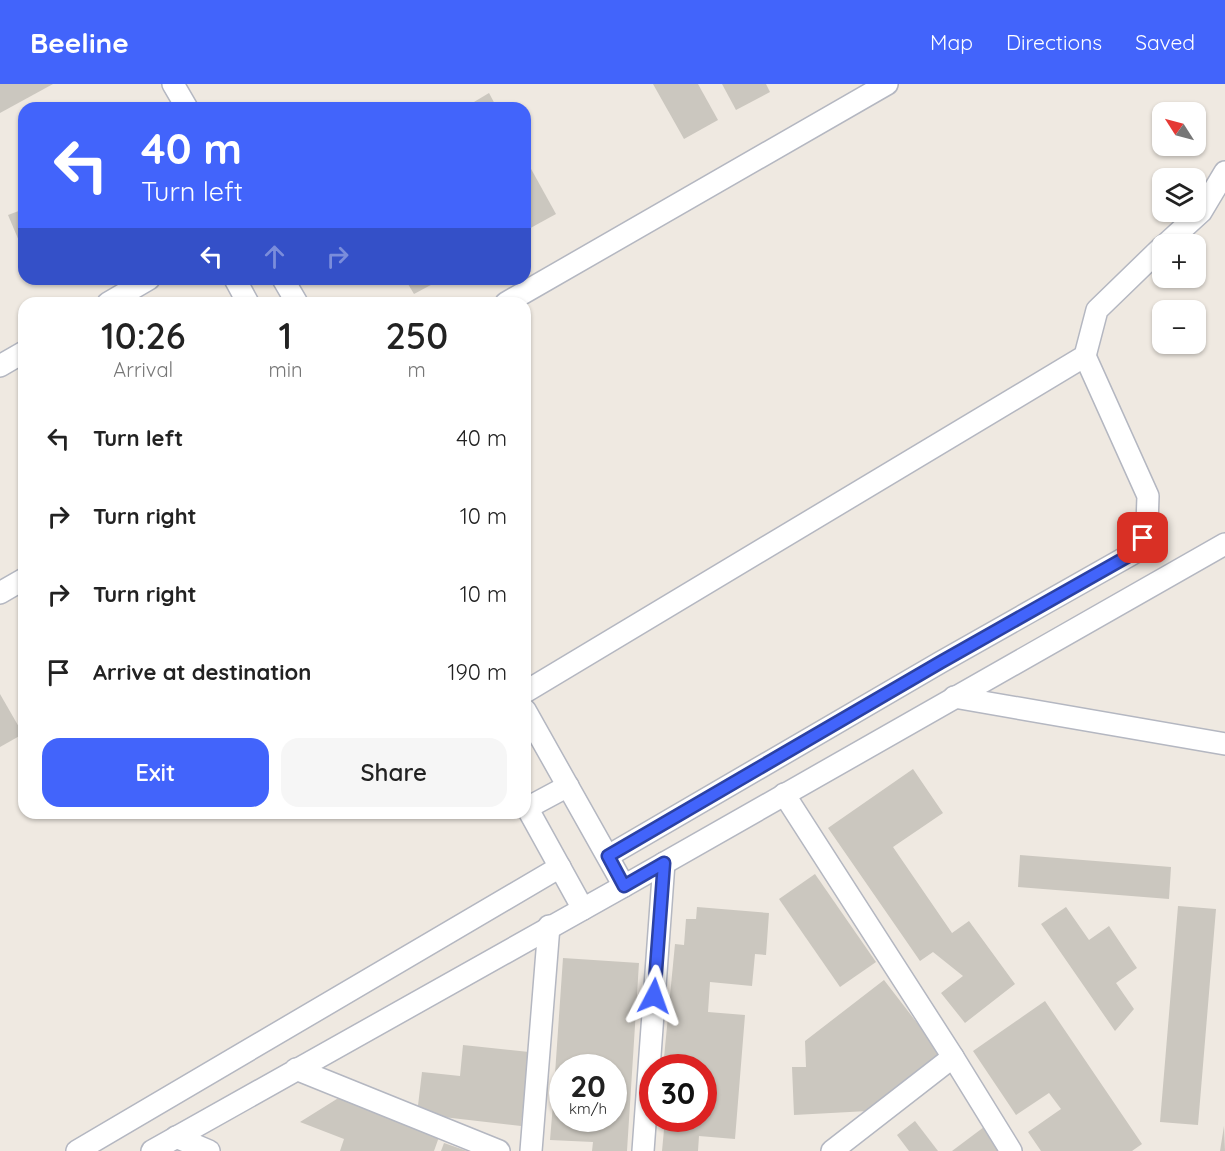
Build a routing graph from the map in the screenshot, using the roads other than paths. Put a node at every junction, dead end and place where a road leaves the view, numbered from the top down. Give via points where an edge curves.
1 (173, 84) edge
2 (887, 84) edge
3 (184, 102) edge
4 (1225, 172) edge
5 (1177, 234) edge
6 (1152, 257) edge
7 (139, 285) edge
8 (118, 297) edge
9 (516, 297) edge
10 (18, 356) edge
11 (1085, 356) junction
12 (0, 366) edge
13 (1225, 544) edge
14 (18, 582) edge
15 (0, 593) edge
16 (531, 688) edge
17 (954, 697) junction
18 (531, 721) edge
19 (1225, 744) edge
20 (568, 786) junction
21 (784, 794) junction
22 (531, 804) edge
23 (531, 815) edge
24 (608, 856) junction
25 (664, 863) junction
26 (560, 867) junction
27 (624, 886) junction
28 (583, 909) junction
29 (549, 926) junction
30 (953, 1057) junction
31 (296, 1070) junction
32 (176, 1137) junction
33 (77, 1151) edge
34 (152, 1151) edge
35 (208, 1151) edge
36 (499, 1151) edge
37 (531, 1151) edge
38 (643, 1151) edge
39 (832, 1151) edge
40 (1011, 1151) edge

1 - 3 street
2 - 9 street
4 - 5 street via 1201,212
6 - 11 street via 1097,310
7 - 8 street
10 - 12 street
11 - 16 street
11 - 24 street via 1148,496 1147,525 1139,550
13 - 17 street
14 - 15 street
17 - 19 street
17 - 21 street
18 - 20 street
20 - 22 street
20 - 24 street
21 - 25 street
21 - 30 street
23 - 26 street
24 - 27 street
25 - 27 street
25 - 38 street
26 - 28 street
26 - 33 street
27 - 28 street
28 - 29 street
29 - 31 street
29 - 37 street
30 - 39 street
30 - 40 street
31 - 32 street
31 - 36 street
32 - 34 street
32 - 35 street

